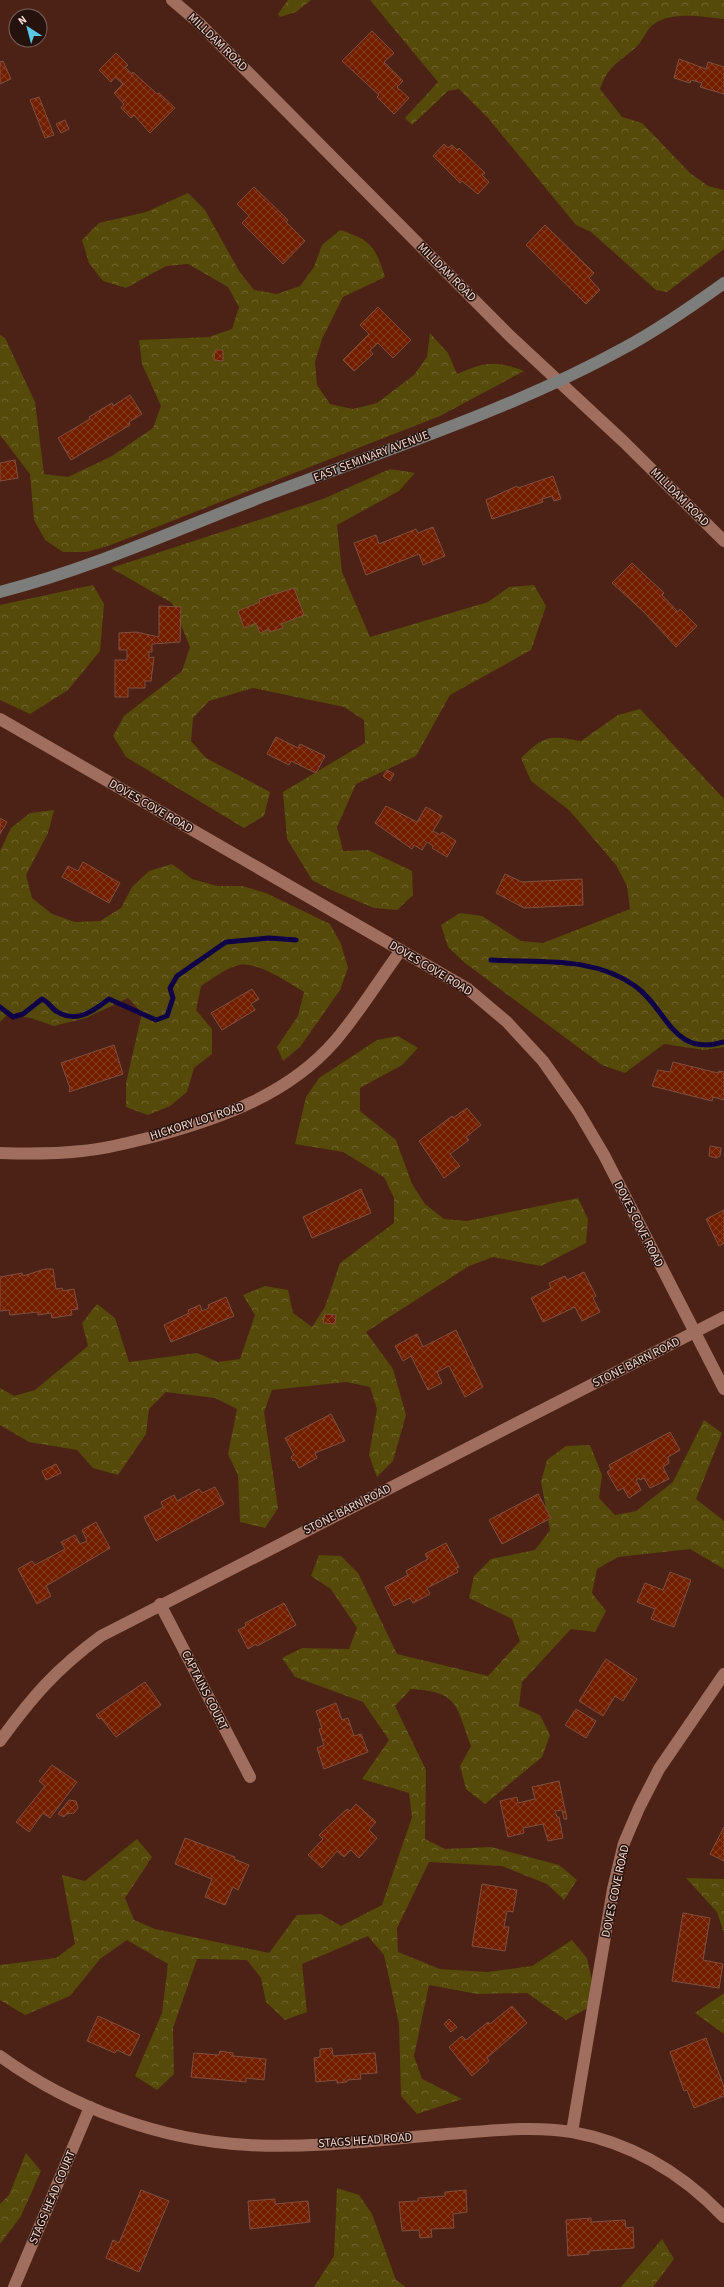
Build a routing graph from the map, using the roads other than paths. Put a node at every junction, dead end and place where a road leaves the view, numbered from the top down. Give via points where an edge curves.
1 (172, 0) edge
2 (724, 283) edge
3 (558, 382) junction
4 (724, 541) edge
5 (0, 592) edge
6 (0, 719) edge
7 (401, 950) junction
8 (0, 1153) edge
9 (724, 1317) edge
10 (695, 1332) junction
11 (724, 1389) edge
12 (160, 1604) junction
13 (724, 1674) edge
14 (0, 1741) edge
15 (250, 1777) dead end
16 (0, 2056) edge
17 (90, 2107) junction
18 (572, 2132) junction
19 (724, 2217) edge
20 (14, 2287) edge

1 - 3 street, MILLDAM ROAD via 199,23
2 - 3 street, EAST SEMINARY AVENUE via 625,348
3 - 4 street, MILLDAM ROAD via 624,442
3 - 5 street, EAST SEMINARY AVENUE via 114,554
6 - 7 street, DOVES COVE ROAD
7 - 8 street, HICKORY LOT ROAD via 335,1041 306,1069 272,1093 231,1112 126,1143 64,1153
7 - 10 street, DOVES COVE ROAD via 468,989 507,1022 543,1061 578,1111 604,1156
9 - 10 street, STONE BARN ROAD
10 - 11 street, DOVES COVE ROAD
10 - 12 street, STONE BARN ROAD
12 - 14 street, STONE BARN ROAD via 100,1636 59,1668
12 - 15 street, CAPTAINS COURT
13 - 18 street, DOVES COVE ROAD via 659,1769 624,1843 613,1889
16 - 17 street, STAGS HEAD ROAD via 38,2082
17 - 18 street, STAGS HEAD ROAD via 162,2132 250,2145 317,2144 515,2129
17 - 20 street, STAGS HEAD COURT
18 - 19 street, STAGS HEAD ROAD via 628,2149 663,2166 694,2188

